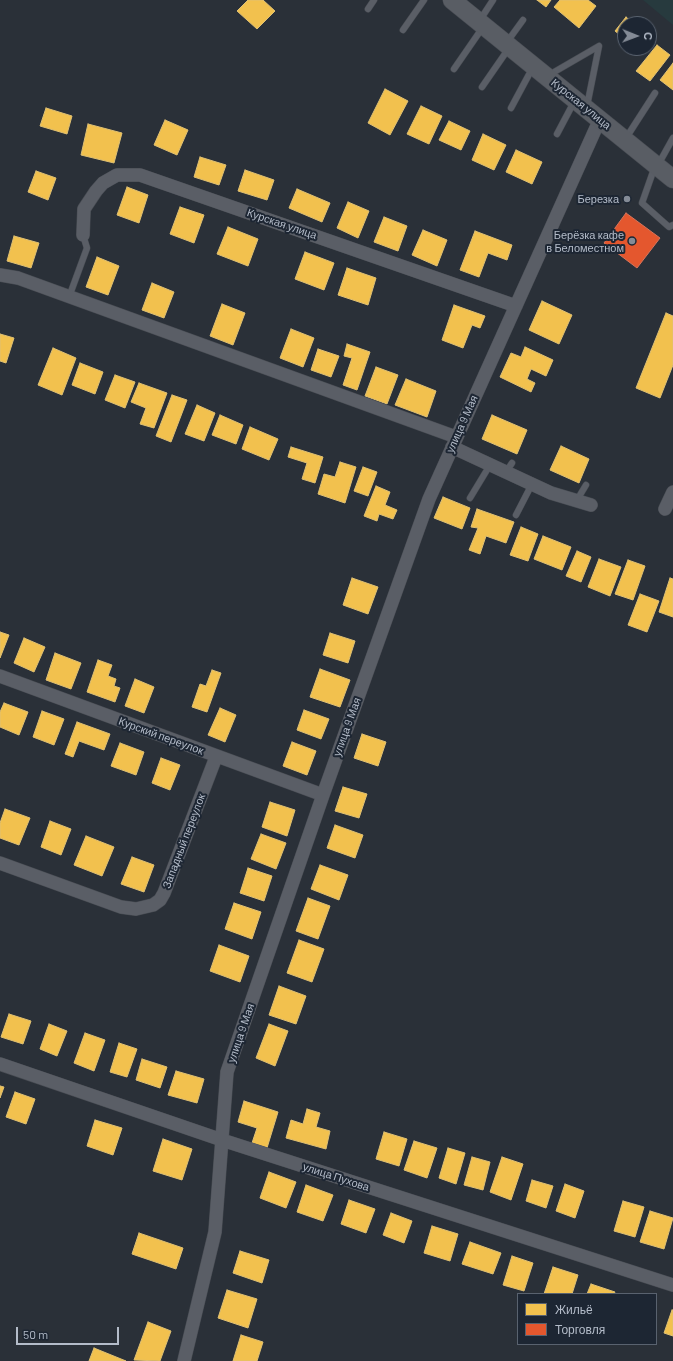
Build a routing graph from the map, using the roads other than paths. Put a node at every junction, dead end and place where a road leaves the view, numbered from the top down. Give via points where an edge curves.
1 (374, 0) edge
2 (424, 0) edge
3 (452, 0) edge
4 (493, 0) edge
5 (368, 9) dead end
6 (523, 20) dead end
7 (481, 24) junction
8 (403, 30) dead end
9 (508, 45) junction
10 (533, 65) junction
11 (454, 70) dead end
12 (547, 76) junction
13 (482, 87) dead end
14 (655, 93) dead end
15 (581, 104) junction
16 (511, 108) dead end
17 (600, 119) junction
18 (557, 134) dead end
19 (673, 138) edge
20 (625, 140) junction
21 (656, 165) junction
22 (673, 179) edge
23 (673, 225) edge
24 (84, 235) joint
25 (0, 276) edge
26 (69, 297) junction
27 (516, 306) junction
28 (454, 442) junction
29 (490, 464) junction
30 (532, 484) junction
31 (586, 485) dead end
32 (673, 492) edge
33 (470, 498) dead end
34 (577, 500) junction
35 (591, 505) dead end
36 (666, 509) dead end
37 (516, 515) dead end
38 (0, 676) edge
39 (216, 757) junction
40 (322, 796) junction
41 (0, 863) edge
42 (0, 1064) edge
43 (222, 1140) junction
44 (673, 1286) edge
45 (184, 1361) edge

1 - 5 lane
2 - 8 lane
3 - 7 street, Курская улица
4 - 7 lane
6 - 9 lane
7 - 9 street, Курская улица
7 - 11 lane
9 - 10 street, Курская улица
9 - 13 lane
10 - 12 street, Курская улица
10 - 16 lane
12 - 15 street, Курская улица
12 - 15 lane via 599,46
14 - 20 lane
15 - 17 street, Курская улица
15 - 18 lane
17 - 20 street, Курская улица
17 - 27 street, улица 9 Мая
19 - 21 lane
20 - 21 street, Курская улица
21 - 22 street, Курская улица
21 - 23 lane via 642,203 668,227
24 - 26 lane via 87,248
24 - 27 street, Курская улица via 84,209 96,191 117,175 140,175
25 - 26 street via 18,278
26 - 28 street
27 - 28 street, улица 9 Мая
28 - 29 street
28 - 40 street, улица 9 Мая via 428,499
29 - 30 street via 509,467
29 - 33 lane
30 - 34 street via 551,493
30 - 37 lane
31 - 34 lane
32 - 36 street
34 - 35 street
38 - 39 street, Курский переулок
39 - 40 street, Курский переулок
39 - 41 street, Западный переулок via 164,894 153,905 136,909 121,907
40 - 43 street, улица 9 Мая via 227,1072
42 - 43 street, улица Пухова
43 - 44 street, улица Пухова
43 - 45 street, улица 9 Мая via 215,1232

